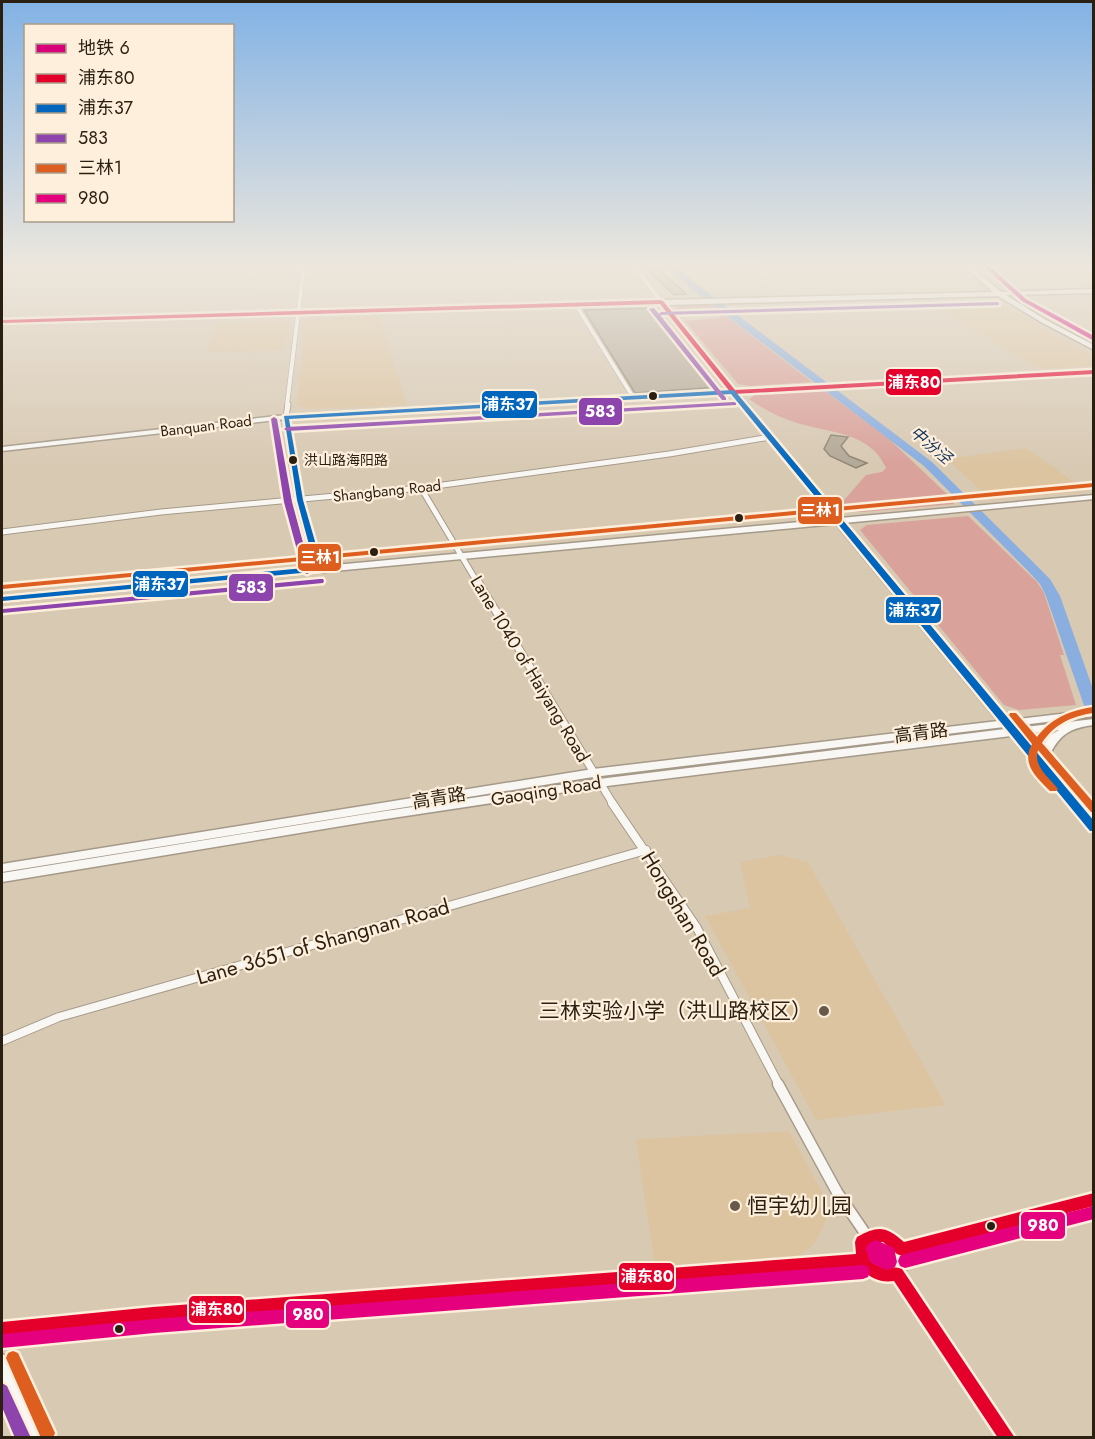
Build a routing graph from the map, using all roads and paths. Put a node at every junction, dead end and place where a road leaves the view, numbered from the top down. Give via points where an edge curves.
1 (295, 332) edge
2 (593, 332) edge
3 (685, 332) edge
4 (1067, 332) edge
5 (1094, 348) edge
6 (1094, 372) edge
7 (733, 392) junction
8 (633, 397) junction
9 (286, 417) junction
10 (770, 437) junction
11 (2, 449) edge
12 (421, 488) junction
13 (1094, 497) edge
14 (300, 500) junction
15 (838, 521) junction
16 (2, 532) edge
17 (461, 555) junction
18 (319, 569) junction
19 (2, 599) edge
20 (1094, 713) edge
21 (1084, 721) edge
22 (1008, 727) junction
23 (596, 778) junction
24 (1067, 798) junction
25 (1094, 829) edge
26 (646, 850) junction
27 (2, 868) edge
28 (2, 878) edge
29 (2, 1041) edge
30 (1094, 1199) edge
31 (867, 1236) junction
32 (902, 1249) junction
33 (862, 1260) junction
34 (897, 1274) junction
35 (2, 1329) edge
36 (2, 1363) edge
37 (36, 1437) edge
38 (1007, 1437) edge

1 - 9 street
2 - 8 street
3 - 7 street
4 - 5 street
6 - 7 street, Banquan Road
7 - 8 street, Banquan Road
7 - 10 street
8 - 9 street, Banquan Road
9 - 11 street, Banquan Road
9 - 14 street
10 - 12 street, Shangbang Road
10 - 15 street
12 - 14 street, Shangbang Road
12 - 17 street, Lane 1040 of Haiyang Road
13 - 15 street
14 - 16 street, Shangbang Road
14 - 18 street
15 - 17 street
15 - 22 street
17 - 18 street
17 - 23 street, Lane 1040 of Haiyang Road
18 - 19 street
20 - 21 street
21 - 22 street, Gaoqing Road
21 - 24 street via 1053,738 1044,756 1066,787
22 - 23 street, Gaoqing Road
22 - 24 street
23 - 26 street, Hongshan Road
23 - 27 street, 高青路
23 - 28 street, Gaoqing Road
24 - 25 street
26 - 29 street, Lane 3651 of Shangnan Road via 59,1017
26 - 31 street, Hongshan Road via 697,928 801,1128
30 - 32 street
31 - 32 street via 886,1235
31 - 33 street via 860,1251
32 - 34 street via 903,1268
33 - 34 street via 878,1275
33 - 35 street
34 - 38 street
36 - 37 street

